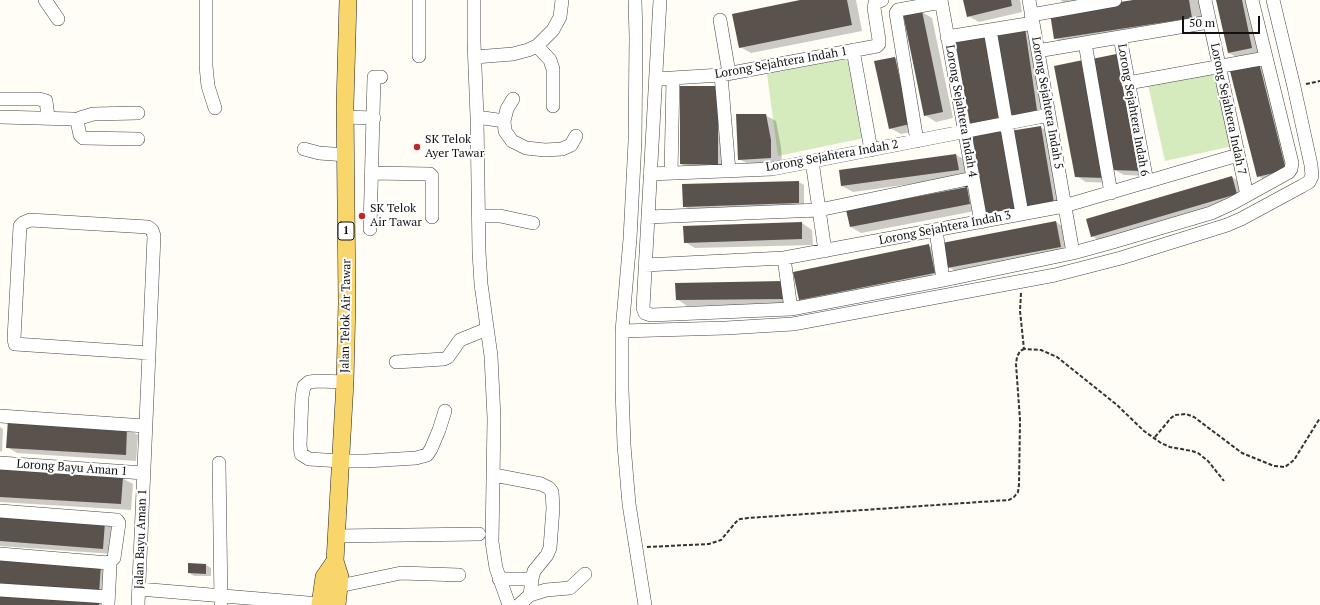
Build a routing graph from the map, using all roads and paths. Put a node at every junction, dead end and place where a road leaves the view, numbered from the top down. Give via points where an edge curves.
1 (45, 0) edge
2 (206, 0) edge
3 (348, 0) edge
4 (419, 0) edge
5 (474, 0) edge
6 (562, 0) edge
7 (635, 0) edge
8 (660, 0) edge
9 (882, 0) edge
10 (1029, 0) edge
11 (1115, 0) edge
12 (1205, 0) edge
13 (1252, 0) edge
14 (1273, 0) edge
15 (941, 1) edge
16 (58, 19) dead end
17 (1032, 19) junction
18 (720, 20) dead end
19 (1209, 22) junction
20 (990, 30) junction
21 (948, 37) junction
22 (1120, 37) junction
23 (1085, 43) junction
24 (537, 46) junction
25 (854, 50) junction
26 (1043, 50) dead end
27 (419, 56) dead end
28 (475, 57) junction
29 (1266, 58) junction
30 (1219, 66) junction
31 (725, 74) junction
32 (381, 77) dead end
33 (656, 78) junction
34 (673, 78) junction
35 (1320, 81) edge
36 (1128, 83) junction
37 (1294, 87) junction
38 (0, 99) edge
39 (513, 99) dead end
40 (553, 106) dead end
41 (215, 108) dead end
42 (138, 113) dead end
43 (1049, 115) junction
44 (0, 117) edge
45 (48, 117) junction
46 (345, 117) junction
47 (477, 117) junction
48 (374, 118) junction
49 (77, 121) junction
50 (504, 121) junction
51 (1006, 123) junction
52 (964, 132) junction
53 (576, 136) dead end
54 (138, 140) dead end
55 (917, 141) junction
56 (304, 149) dead end
57 (870, 150) junction
58 (346, 155) junction
59 (1238, 156) junction
60 (812, 161) junction
61 (729, 171) junction
62 (372, 173) junction
63 (671, 173) junction
64 (650, 174) junction
65 (973, 178) junction
66 (1147, 182) junction
67 (1111, 193) junction
68 (1247, 195) junction
69 (1064, 206) junction
70 (819, 210) junction
71 (1022, 214) junction
72 (479, 216) junction
73 (432, 217) dead end
74 (648, 217) junction
75 (981, 222) junction
76 (533, 223) dead end
77 (370, 229) dead end
78 (936, 230) junction
79 (825, 251) junction
80 (1072, 253) junction
81 (784, 258) junction
82 (645, 265) junction
83 (943, 280) junction
84 (1022, 282) junction
85 (791, 309) junction
86 (487, 329) junction
87 (622, 331) junction
88 (1024, 349) junction
89 (149, 353) junction
90 (396, 362) dead end
91 (345, 382) junction
92 (445, 411) dead end
93 (0, 416) edge
94 (1320, 418) edge
95 (146, 426) junction
96 (1155, 437) junction
97 (341, 461) junction
98 (0, 463) edge
99 (219, 463) dead end
100 (144, 473) junction
101 (494, 475) junction
102 (1224, 481) dead end
103 (0, 511) edge
104 (479, 534) dead end
105 (336, 536) junction
106 (636, 548) junction
107 (0, 554) edge
108 (335, 561) junction
109 (110, 564) junction
110 (585, 574) dead end
111 (459, 575) dead end
112 (499, 579) junction
113 (532, 579) junction
114 (339, 586) junction
115 (139, 589) junction
116 (0, 590) edge
117 (530, 595) junction
118 (221, 600) edge
119 (108, 601) edge
120 (239, 601) edge
121 (290, 604) edge
122 (138, 605) edge
123 (326, 605) edge
124 (509, 605) edge
125 (519, 605) edge
126 (645, 605) edge

1 - 16 street
2 - 41 street via 206,66 208,86
3 - 46 main road, Jalan Telok Air Tawar / 1
4 - 27 street
5 - 28 street
6 - 24 street via 560,17 553,30
7 - 87 street via 635,141
8 - 33 street
9 - 25 street via 875,4 874,8 879,44
10 - 17 street, Lorong Sejahtera Indah 5
11 - 17 street
12 - 19 street, Lorong Sejahtera Indah 7
13 - 29 street
14 - 37 street
15 - 21 street, Lorong Sejahtera Indah 4
15 - 55 street via 898,10 896,13
17 - 20 street
17 - 43 street, Lorong Sejahtera Indah 5
18 - 31 street
19 - 22 street
19 - 30 street, Lorong Sejahtera Indah 7
20 - 21 street
20 - 51 street
21 - 52 street, Lorong Sejahtera Indah 4
22 - 23 street
22 - 36 street, Lorong Sejahtera Indah 6
23 - 26 street
23 - 67 street
24 - 28 street via 513,54
24 - 40 street via 550,60 553,69
25 - 31 street, Lorong Sejahtera Indah 1
25 - 57 street, Lorong Sejahtera Indah 1
28 - 47 street
29 - 30 street
29 - 68 street via 1292,163 1288,172
30 - 36 street
30 - 59 street, Lorong Sejahtera Indah 7
31 - 34 street, Lorong Sejahtera Indah 1
31 - 61 street
32 - 48 street via 374,77
33 - 34 street, Lorong Sejahtera Indah 1
33 - 64 street
34 - 63 street
35 - 37 path
36 - 66 street, Lorong Sejahtera Indah 6
37 - 84 street via 1311,166 1312,176 1308,182 1227,225 1090,267
38 - 45 street via 46,101
39 - 50 street
42 - 49 street via 93,114
43 - 51 street, Lorong Sejahtera Indah 2
43 - 69 street, Lorong Sejahtera Indah 5
44 - 45 street
45 - 49 street
46 - 48 street
46 - 58 main road, Jalan Telok Air Tawar / 1
47 - 50 street
47 - 72 street
48 - 62 street
49 - 54 street via 83,138
50 - 53 street via 505,131 512,141 526,148 562,149 571,145
51 - 52 street, Lorong Sejahtera Indah 2
51 - 71 street
52 - 55 street, Lorong Sejahtera Indah 2
52 - 65 street, Lorong Sejahtera Indah 4
55 - 57 street, Lorong Sejahtera Indah 2
56 - 58 street
57 - 60 street, Lorong Sejahtera Indah 2
58 - 91 main road, Jalan Telok Air Tawar / 1
59 - 66 street, Lorong Sejahtera Indah 3
59 - 68 street, Lorong Sejahtera Indah 7
60 - 61 street, Lorong Sejahtera Indah 2 via 772,169
60 - 70 street
61 - 63 street, Lorong Sejahtera Indah 2
62 - 73 street via 430,174
62 - 77 street
63 - 64 street, Lorong Sejahtera Indah 2
64 - 74 street
65 - 70 street
65 - 75 street, Lorong Sejahtera Indah 4
66 - 67 street, Lorong Sejahtera Indah 3
67 - 69 street, Lorong Sejahtera Indah 3
68 - 80 street via 1211,213
69 - 71 street, Lorong Sejahtera Indah 3
69 - 80 street, Lorong Sejahtera Indah 5
70 - 74 street
70 - 79 street
71 - 75 street, Lorong Sejahtera Indah 3
72 - 76 street via 506,217
72 - 86 street via 481,284
74 - 82 street
75 - 78 street, Lorong Sejahtera Indah 3
78 - 79 street, Lorong Sejahtera Indah 3
78 - 83 street
79 - 81 street, Lorong Sejahtera Indah 3
80 - 83 street
81 - 82 street, Lorong Sejahtera Indah 3
81 - 85 street
82 - 85 street via 643,308 645,313 651,315
83 - 85 street
84 - 87 street via 793,324
84 - 88 path via 1020,311
86 - 90 street via 460,340 444,359
86 - 101 street via 493,385
87 - 106 street via 624,445
88 - 96 path via 1041,350 1057,357 1117,405 1144,431
88 - 106 path via 1020,351 1016,364 1020,420 1019,485 1018,492 1009,500 740,519 721,540 708,544
89 - 89 street, Jalan Bayu Aman 1 via 15,344 20,226 23,223 30,220 148,227 152,230 154,236
89 - 95 street, Jalan Bayu Aman 1
91 - 97 main road, Jalan Telok Air Tawar / 1
91 - 97 street via 309,382 304,386 302,397 301,454 309,459
92 - 97 street via 431,450 426,455 416,458
93 - 95 street
94 - 96 path via 1294,460 1285,467 1274,466 1242,453 1194,417 1186,414 1175,415
95 - 100 street, Jalan Bayu Aman 1
96 - 102 path via 1166,446 1198,454 1208,461
97 - 105 main road, Jalan Telok Air Tawar / 1
98 - 100 street, Lorong Bayu Aman 1
99 - 118 street
100 - 115 street, Jalan Bayu Aman 1
101 - 112 street via 492,542
101 - 113 street via 541,484 552,492 550,548 534,571
103 - 109 street via 116,520 119,523 114,558
104 - 105 street
105 - 108 main road, Jalan Telok Air Tawar / 1
106 - 126 street
107 - 109 street
108 - 114 main road, Jalan Telok Air Tawar / 1 via 340,577
108 - 123 main road via 324,576
109 - 119 street
110 - 117 street via 570,588 546,590
111 - 114 street via 402,573
112 - 113 street
112 - 124 street
113 - 117 street
114 - 123 main road, Jalan Telok Air Tawar / 1
115 - 118 street
115 - 122 street, Jalan Bayu Aman 1
116 - 119 street
117 - 125 street
118 - 120 street
120 - 121 street
121 - 123 street

